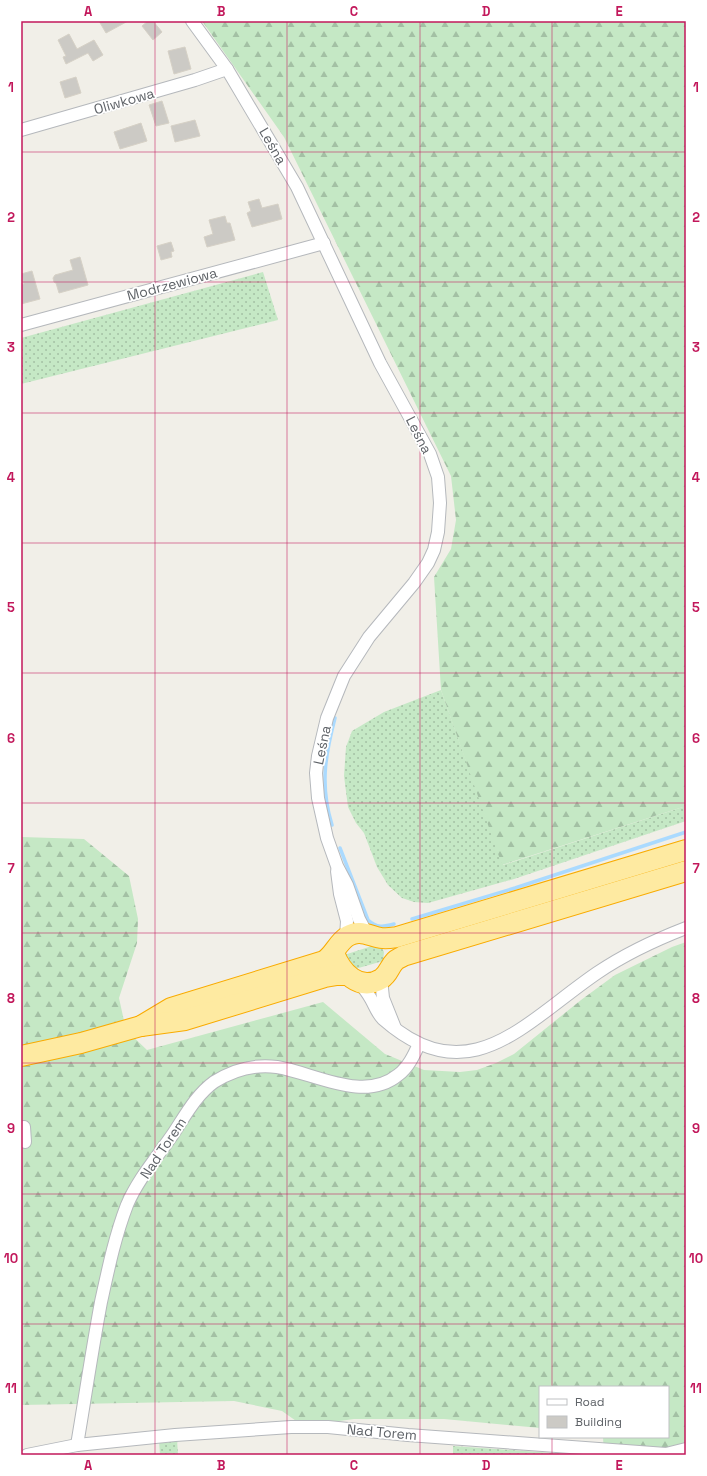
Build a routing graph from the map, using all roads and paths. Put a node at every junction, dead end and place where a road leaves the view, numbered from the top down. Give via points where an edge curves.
1 (192, 21) edge
2 (227, 69) junction
3 (21, 130) edge
4 (324, 243) junction
5 (21, 326) edge
6 (686, 850) edge
7 (337, 866) junction
8 (686, 871) edge
9 (686, 928) edge
10 (373, 936) junction
11 (346, 937) junction
12 (334, 953) junction
13 (387, 971) junction
14 (353, 978) junction
15 (141, 1026) junction
16 (395, 1028) junction
17 (419, 1044) junction
18 (21, 1056) edge
19 (24, 1127) dead end
20 (25, 1142) dead end
21 (77, 1445) junction
22 (686, 1449) edge
23 (27, 1455) edge

1 - 2 street, Leśna
2 - 3 street, Oliwkowa
2 - 4 street, Leśna via 297,187
4 - 5 street, Modrzewiowa
4 - 7 street, Leśna via 380,363 430,454 438,478 440,503 438,532 428,563 355,657 344,676 327,718 318,756 316,780 322,819
6 - 10 highway via 397,937
7 - 10 street, Leśna via 347,885 358,919
7 - 11 street, Leśna via 340,894 347,921
8 - 13 highway via 403,956
9 - 17 street via 631,952 504,1039 475,1051 454,1053
10 - 11 highway via 355,933
10 - 13 highway via 388,947
11 - 12 highway
12 - 14 highway via 341,968
12 - 15 highway via 324,961 171,1008
13 - 14 highway via 371,982
13 - 16 street via 383,998
14 - 15 highway via 337,975 185,1020
14 - 16 street via 371,999 378,1014
15 - 18 highway
16 - 17 street
17 - 21 street, Nad Torem via 400,1074 388,1082 374,1086 342,1084 292,1070 260,1066 228,1075 213,1083 201,1094 143,1177 128,1204 107,1275
19 - 20 street
21 - 22 street, Nad Torem via 175,1435 328,1427 666,1454
21 - 23 street, Nad Torem

